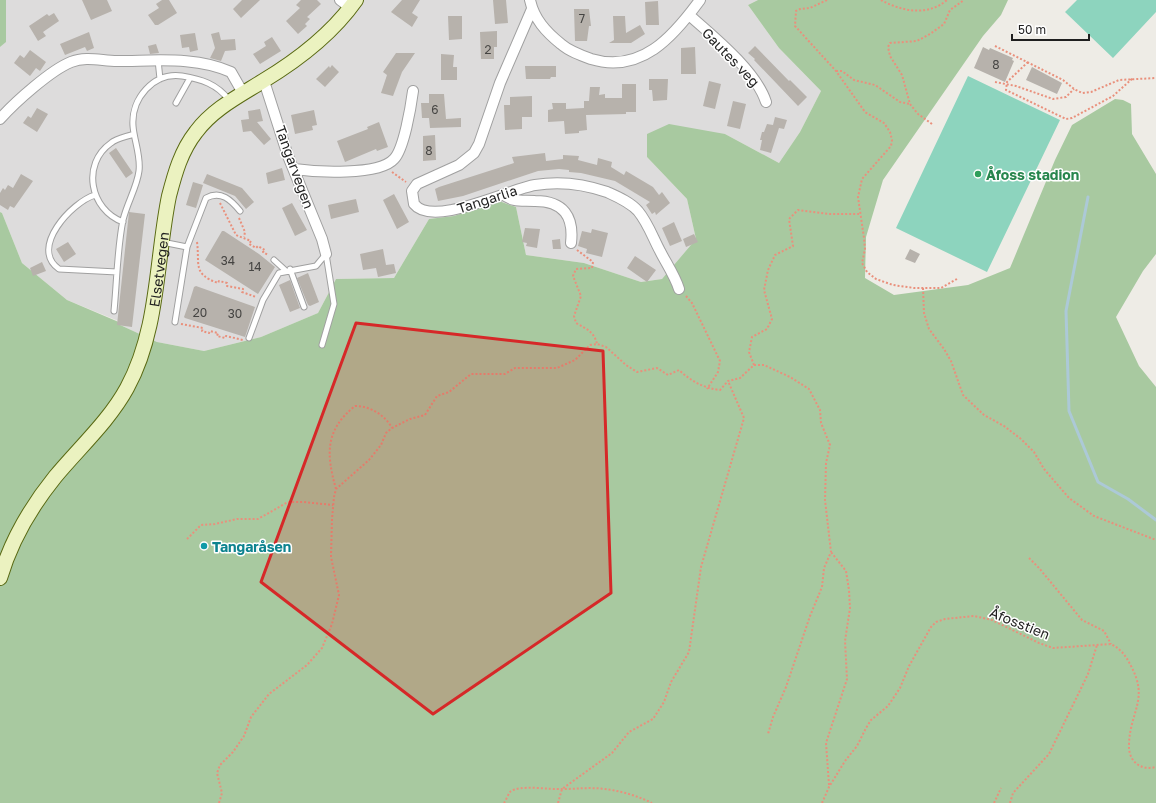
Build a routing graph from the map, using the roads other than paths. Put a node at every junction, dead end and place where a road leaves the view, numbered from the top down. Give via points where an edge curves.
1 (700, 0) edge
2 (349, 3) edge
3 (531, 5) edge
4 (689, 15) junction
5 (158, 60) junction
6 (190, 78) junction
7 (160, 79) junction
8 (264, 80) junction
9 (413, 91) dead end
10 (243, 93) junction
11 (230, 101) junction
12 (766, 102) dead end
13 (176, 103) dead end
14 (0, 119) edge
15 (134, 134) junction
16 (294, 169) junction
17 (503, 194) junction
18 (95, 195) junction
19 (240, 211) road end
20 (123, 222) junction
21 (161, 241) junction
22 (571, 243) road end
23 (187, 247) junction
24 (326, 254) junction
25 (272, 258) road end
26 (287, 270) junction
27 (117, 272) junction
28 (679, 289) road end
29 (304, 307) dead end
30 (114, 311) dead end
31 (175, 321) road end
32 (250, 338) dead end
33 (322, 345) dead end
34 (0, 578) edge

1 - 4 street
2 - 8 main road, Elsetvegen via 332,28 310,49
3 - 4 street via 540,25 570,51 597,61 615,63 634,60 650,52 673,33
3 - 17 street, Tangarlia via 474,153 459,165 422,180 414,187 412,198 421,210 451,211
4 - 12 street, Gautes veg via 748,71 763,91
5 - 7 lane
5 - 10 street via 183,61 225,69 232,72
5 - 14 street via 74,61 52,74
6 - 7 lane via 179,76
6 - 11 lane via 213,85
6 - 13 lane
7 - 15 lane via 151,84 137,103 133,115
8 - 10 main road, Elsetvegen
8 - 16 street, Tangarvegen
9 - 16 street via 409,114 397,154 392,161 355,171
10 - 11 main road, Elsetvegen
11 - 21 main road, Elsetvegen via 195,132 182,156 169,196
15 - 18 lane via 116,140 103,150 93,174
15 - 20 lane via 139,171
16 - 24 street, Tangarvegen
17 - 22 street via 513,201 541,201 564,211 572,225
17 - 28 street, Tangarlia via 552,183 585,186 618,196 637,211 645,222
18 - 20 lane via 106,213
18 - 27 lane via 76,204 63,219 48,246 50,258 59,269
19 - 23 lane via 226,197 210,196 203,201
20 - 27 lane
21 - 23 lane
21 - 34 main road, Elsetvegen via 147,335 133,377 108,416 32,509 16,535
23 - 31 lane
24 - 26 lane via 316,266
24 - 33 lane via 334,304
25 - 26 lane
26 - 29 lane
26 - 32 lane via 279,272 271,284
27 - 30 lane

